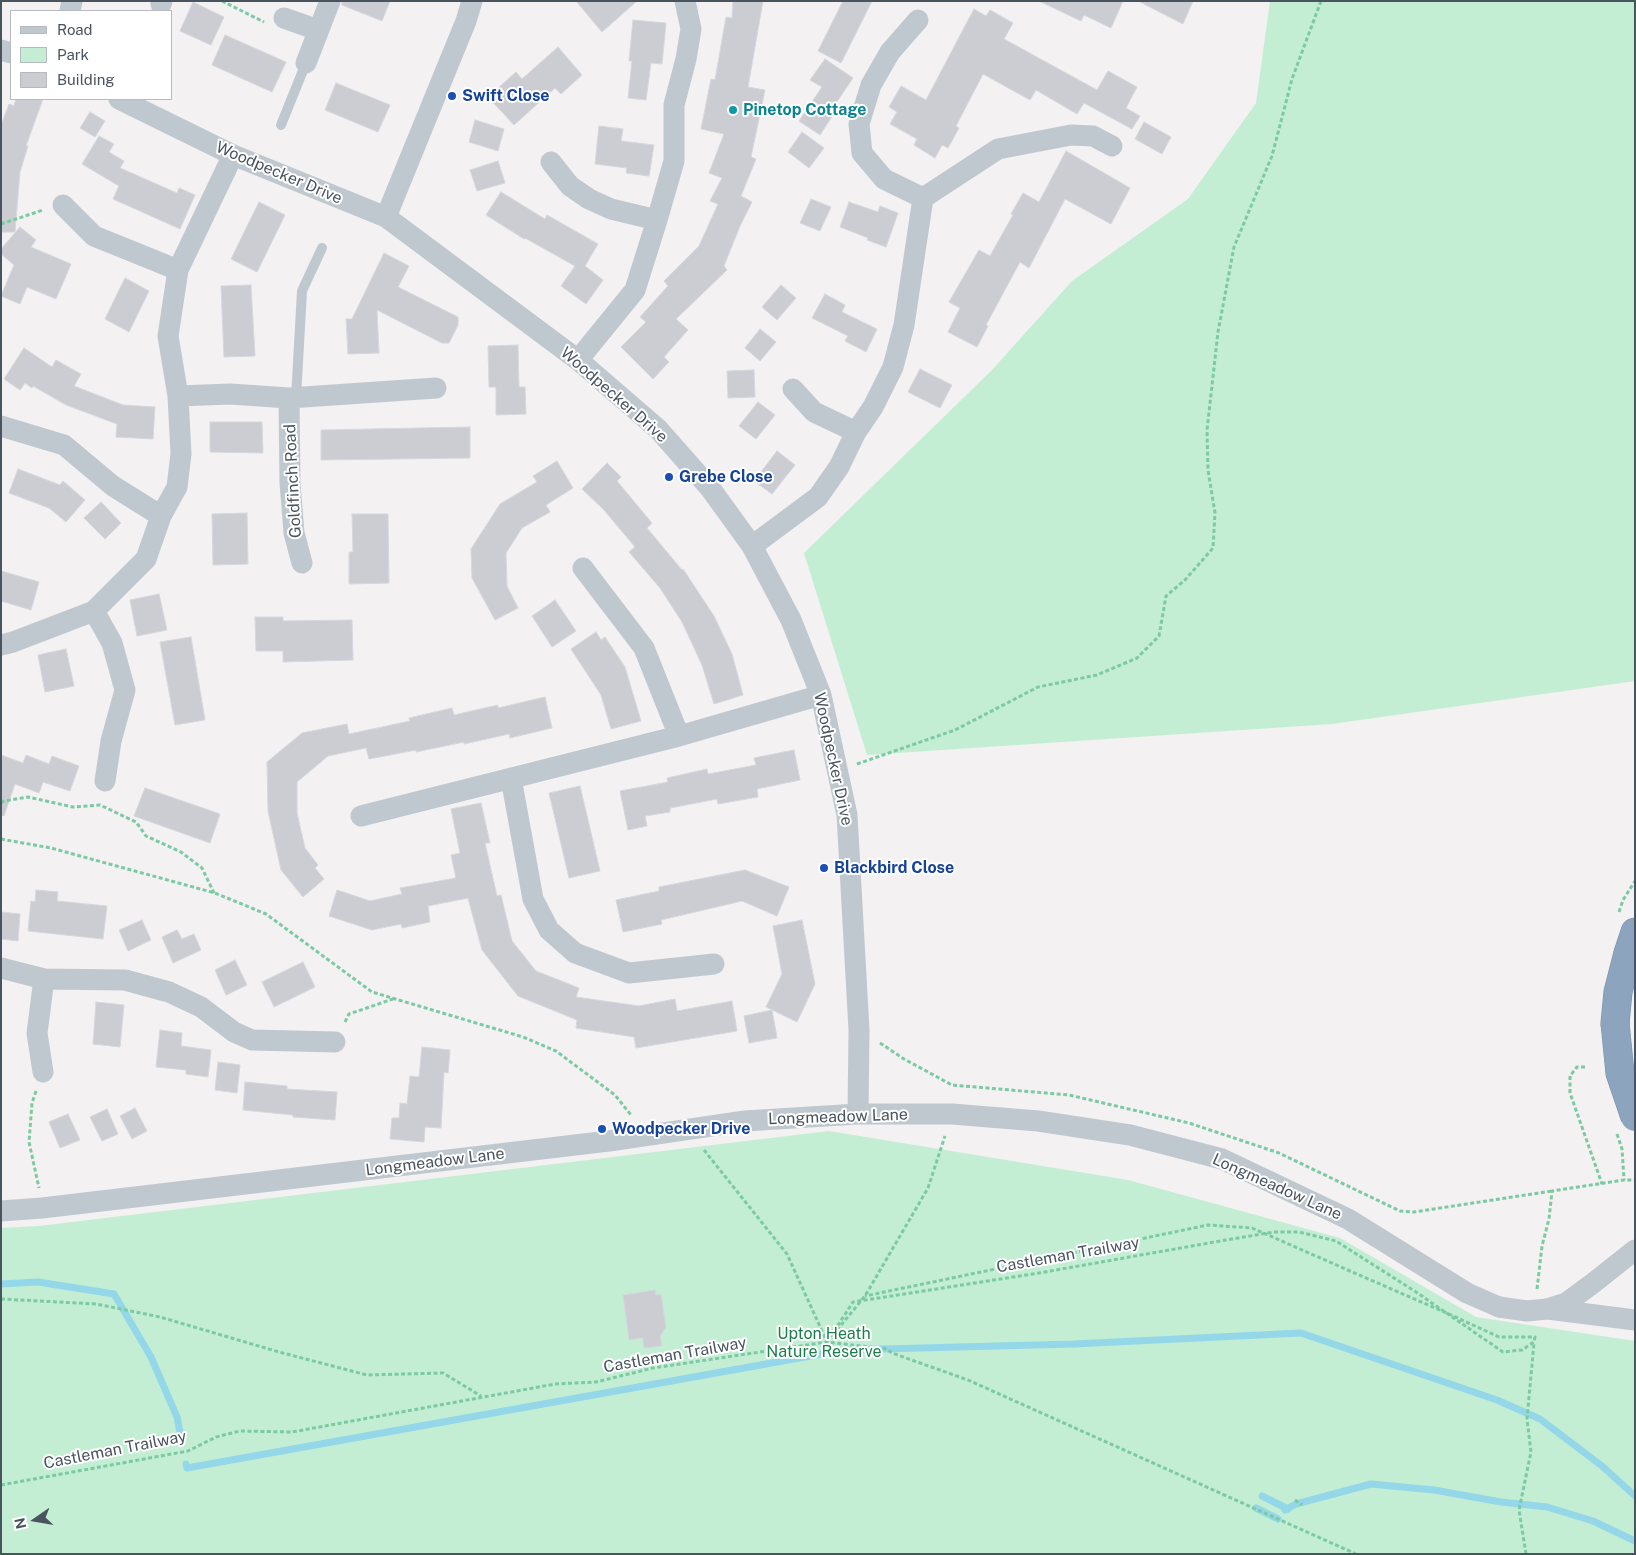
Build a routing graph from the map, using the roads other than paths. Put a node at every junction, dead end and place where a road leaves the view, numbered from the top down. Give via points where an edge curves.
1 (330, 1) edge
2 (472, 1) edge
3 (685, 1) edge
4 (284, 18) road end
5 (918, 20) dead end
6 (318, 30) junction
7 (306, 63) joint
8 (121, 100) edge
9 (281, 125) dead end
10 (1112, 146) dead end
11 (233, 155) junction
12 (551, 162) dead end
13 (923, 198) junction
14 (63, 205) road end
15 (386, 217) junction
16 (656, 220) junction
17 (322, 248) dead end
18 (178, 270) junction
19 (578, 360) junction
20 (436, 388) dead end
21 (793, 389) dead end
22 (178, 396) junction
23 (293, 398) junction
24 (1, 426) edge
25 (856, 432) junction
26 (160, 516) junction
27 (752, 546) junction
28 (302, 563) dead end
29 (583, 568) dead end
30 (94, 611) junction
31 (1, 645) edge
32 (821, 695) junction
33 (679, 736) junction
34 (511, 778) junction
35 (105, 780) dead end
36 (361, 816) dead end
37 (1635, 932) edge
38 (714, 964) dead end
39 (1, 968) edge
40 (44, 979) junction
41 (335, 1042) road end
42 (43, 1072) road end
43 (858, 1114) junction
44 (1635, 1117) edge
45 (1, 1211) edge
46 (1635, 1250) edge
47 (1547, 1309) junction
48 (1635, 1320) edge

1 - 6 street
2 - 15 street
3 - 16 street via 691,30 674,105 674,161
4 - 6 street
5 - 13 street via 890,52 871,86 859,124 862,152 884,179
6 - 7 street
7 - 9 lane
8 - 11 street, Woodpecker Drive
10 - 13 street via 1093,136 1071,135 998,149
11 - 15 street, Woodpecker Drive
11 - 18 street
12 - 16 street via 570,186 589,199 611,209
13 - 25 street via 904,325 893,367
14 - 18 street via 94,236
15 - 19 street, Woodpecker Drive
16 - 19 street via 635,290
17 - 23 lane via 302,291
18 - 22 street via 168,336
19 - 27 street, Woodpecker Drive via 658,429 710,488
20 - 23 street
21 - 25 street via 814,412
22 - 23 street via 230,394
22 - 26 street via 181,454 177,487
23 - 28 street, Goldfinch Road via 290,483 294,534
24 - 26 street via 64,445 113,486
25 - 27 street via 839,467 818,497
26 - 30 street via 146,559
27 - 32 street, Woodpecker Drive via 791,620
29 - 33 street via 644,648
30 - 31 street
30 - 35 street via 112,643 125,690 111,740
32 - 33 street
32 - 43 street, Woodpecker Drive via 847,815 859,1030
33 - 34 street
34 - 36 street
34 - 38 street via 533,898 549,930 575,953 628,973
37 - 44 highway, bridge via 1618,992 1615,1023 1620,1073
39 - 40 street
40 - 41 street via 125,980 169,992 201,1007 234,1032 252,1040
40 - 42 street via 37,1033
43 - 45 street, Longmeadow Lane via 746,1121 600,1142
43 - 47 street, Longmeadow Lane, bridge via 952,1114 1038,1121 1130,1134 1222,1159 1348,1219 1467,1293 1499,1307 1527,1311
46 - 47 street, Longmeadow Lane via 1566,1303
47 - 48 street, Longmeadow Lane

